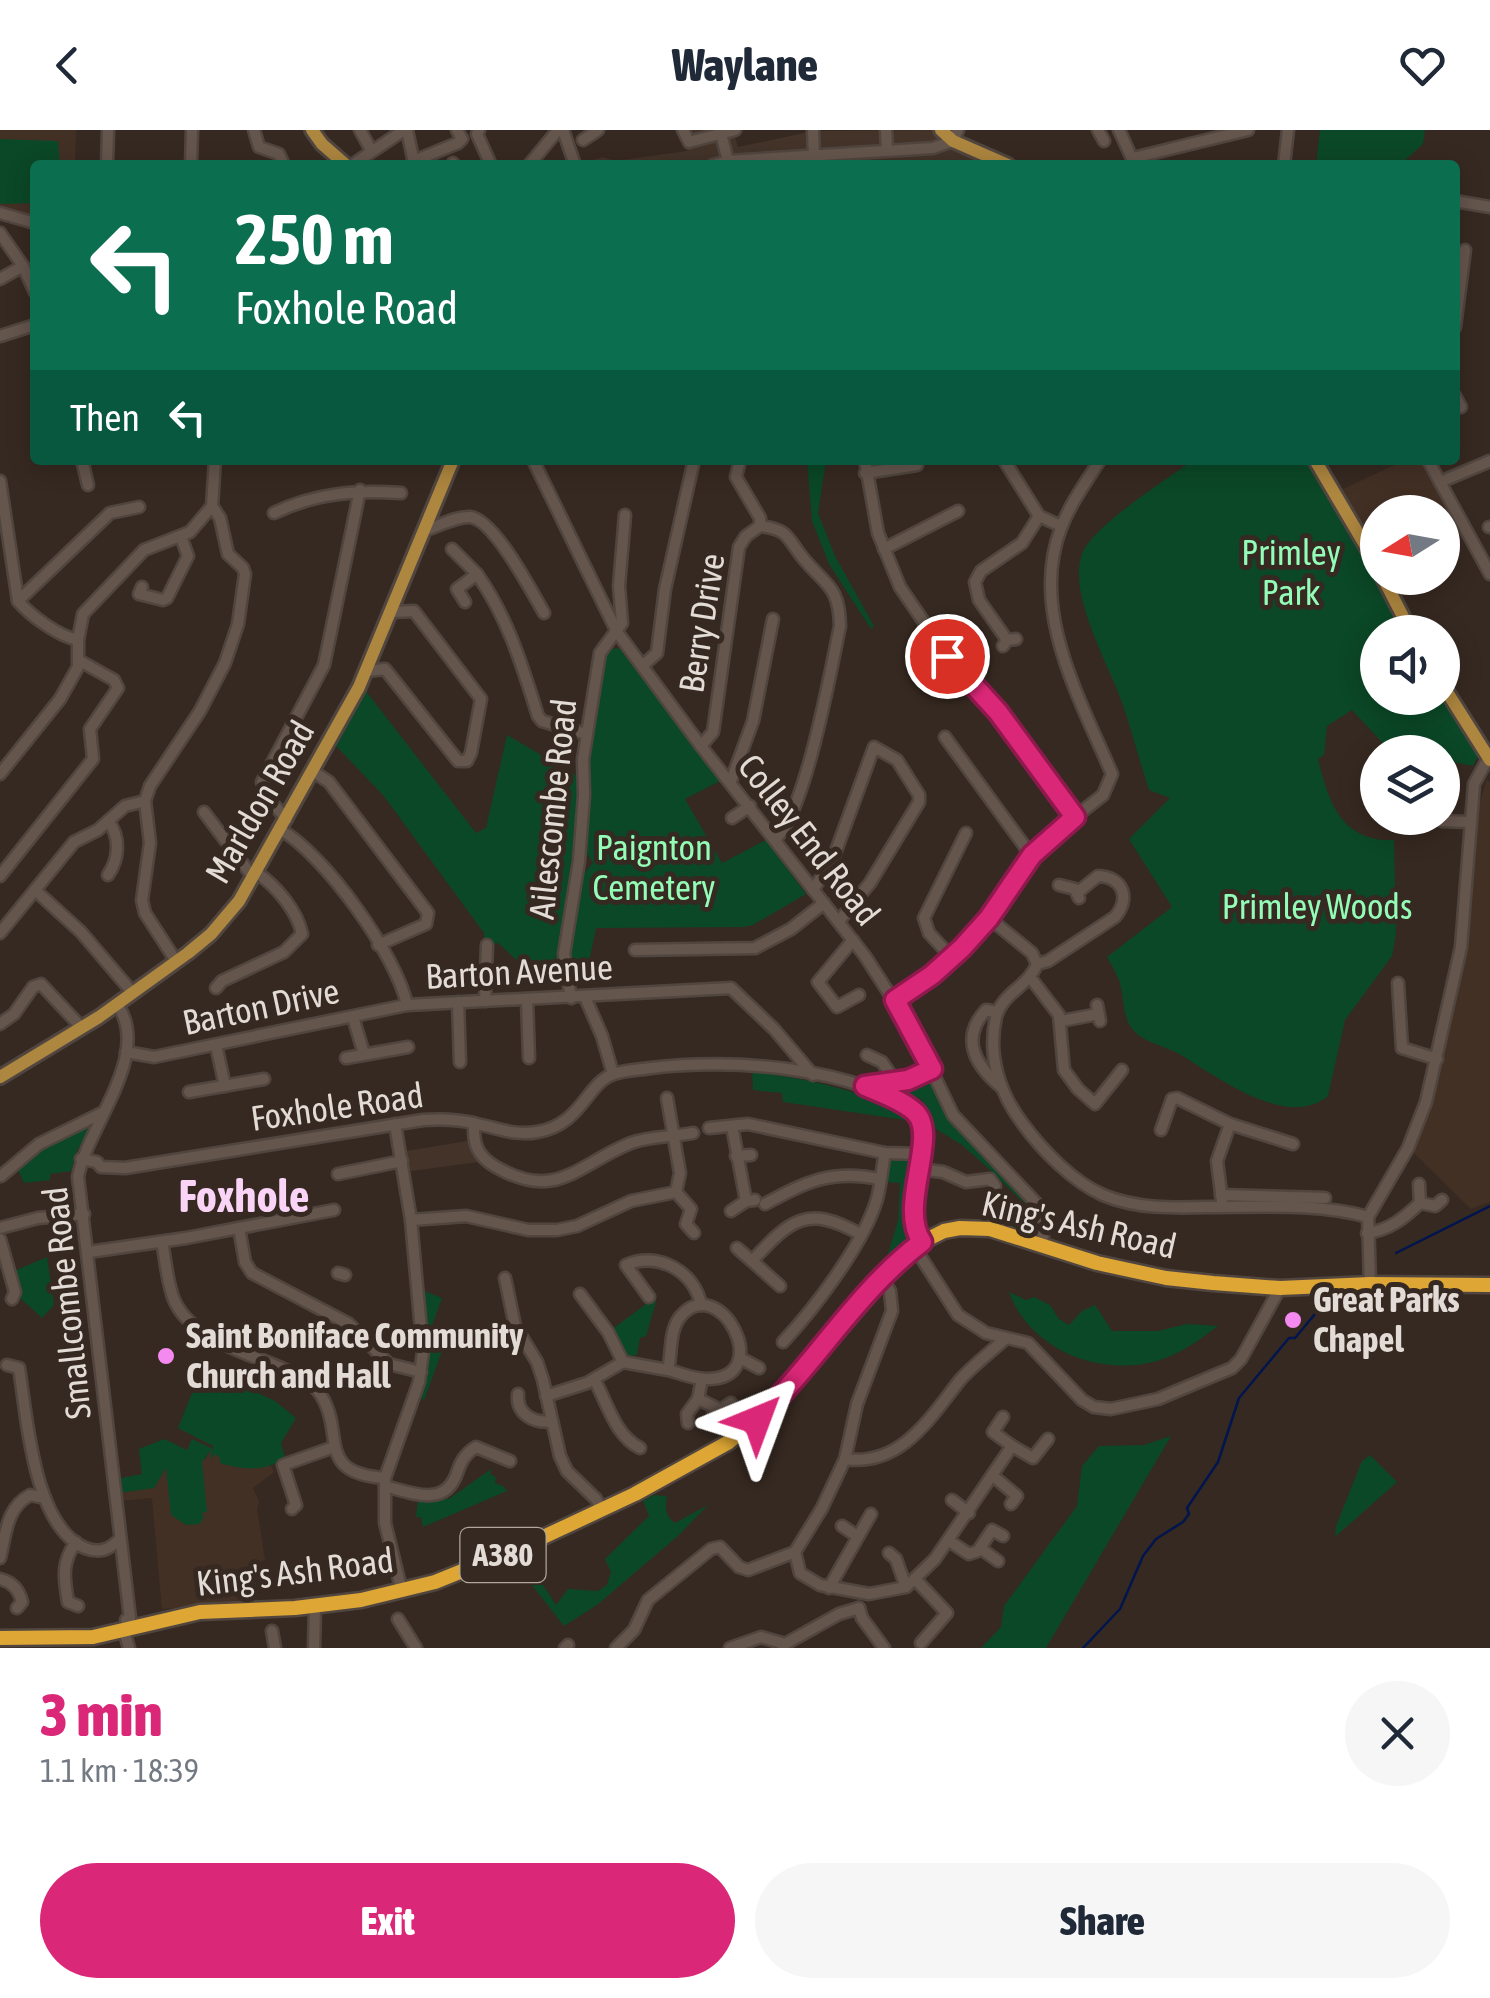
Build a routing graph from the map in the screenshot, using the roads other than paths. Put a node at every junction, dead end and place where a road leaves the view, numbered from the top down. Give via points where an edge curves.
1 (108, 130) edge
2 (192, 130) edge
3 (254, 130) edge
4 (312, 130) edge
5 (360, 130) edge
6 (405, 130) edge
7 (457, 130) edge
8 (480, 130) edge
9 (560, 130) edge
10 (598, 130) edge
11 (683, 130) edge
12 (734, 130) edge
13 (812, 130) edge
14 (886, 130) edge
15 (941, 130) edge
16 (1120, 130) edge
17 (1248, 130) edge
18 (1288, 130) edge
19 (720, 131) edge
20 (956, 135) edge
21 (574, 142) junction
22 (371, 150) junction
23 (887, 150) junction
24 (858, 152) junction
25 (814, 156) junction
26 (107, 160) edge
27 (191, 160) edge
28 (282, 160) edge
29 (343, 160) edge
30 (356, 160) edge
31 (413, 160) edge
32 (421, 160) edge
33 (488, 160) edge
34 (533, 160) edge
35 (575, 160) edge
36 (728, 160) edge
37 (745, 160) edge
38 (858, 160) edge
39 (999, 160) edge
40 (1133, 160) edge
41 (1141, 160) edge
42 (1285, 160) edge
43 (1460, 203) edge
44 (1490, 207) edge
45 (0, 212) edge
46 (30, 221) edge
47 (0, 233) edge
48 (1465, 250) dead end
49 (23, 266) junction
50 (0, 279) edge
51 (30, 281) edge
52 (1460, 288) edge
53 (30, 327) edge
54 (0, 336) edge
55 (1490, 461) edge
56 (83, 465) edge
57 (215, 465) edge
58 (451, 465) edge
59 (534, 465) edge
60 (693, 465) edge
61 (739, 465) edge
62 (865, 465) edge
63 (911, 465) edge
64 (1007, 465) edge
65 (1097, 465) edge
66 (1318, 465) edge
67 (1431, 465) edge
68 (866, 473) junction
69 (0, 480) edge
70 (1440, 482) junction
71 (88, 485) dead end
72 (360, 490) junction
73 (401, 493) dead end
74 (212, 506) junction
75 (139, 507) dead end
76 (958, 511) dead end
77 (274, 513) dead end
78 (624, 515) dead end
79 (1039, 516) junction
80 (760, 526) junction
81 (1061, 526) junction
82 (422, 530) junction
83 (181, 537) junction
84 (1360, 537) edge
85 (884, 550) junction
86 (451, 553) dead end
87 (478, 574) junction
88 (1490, 574) edge
89 (142, 587) dead end
90 (18, 601) junction
91 (465, 602) dead end
92 (392, 612) junction
93 (544, 612) dead end
94 (773, 619) dead end
95 (617, 632) junction
96 (78, 640) junction
97 (1009, 642) dead end
98 (80, 662) junction
99 (642, 666) junction
100 (366, 671) junction
101 (1460, 712) edge
102 (586, 734) junction
103 (945, 736) dead end
104 (701, 746) junction
105 (1489, 757) edge
106 (314, 772) junction
107 (0, 774) edge
108 (731, 781) junction
109 (145, 801) junction
110 (750, 806) junction
111 (204, 812) dead end
112 (731, 817) dead end
113 (1075, 817) junction
114 (108, 821) junction
115 (1460, 822) edge
116 (1470, 822) junction
117 (284, 824) junction
118 (966, 833) dead end
119 (774, 839) junction
120 (1032, 855) junction
121 (108, 875) dead end
122 (255, 875) junction
123 (0, 876) edge
124 (1059, 885) dead end
125 (36, 890) junction
126 (812, 890) junction
127 (824, 903) junction
128 (989, 918) junction
129 (839, 921) junction
130 (0, 933) edge
131 (852, 940) junction
132 (378, 944) junction
133 (487, 946) dead end
134 (635, 950) dead end
135 (952, 958) junction
136 (176, 961) junction
137 (1037, 964) junction
138 (1030, 977) junction
139 (1398, 983) dead end
140 (216, 988) dead end
141 (132, 992) junction
142 (858, 995) dead end
143 (585, 997) junction
144 (572, 998) junction
145 (527, 1000) junction
146 (895, 1000) junction
147 (485, 1001) junction
148 (458, 1002) junction
149 (116, 1004) junction
150 (407, 1005) junction
151 (997, 1012) junction
152 (1098, 1013) dead end
153 (353, 1017) junction
154 (1061, 1021) junction
155 (0, 1024) edge
156 (82, 1028) junction
157 (216, 1045) junction
158 (408, 1047) dead end
159 (126, 1052) junction
160 (364, 1054) junction
161 (867, 1054) dead end
162 (346, 1058) dead end
163 (529, 1058) dead end
164 (1437, 1059) junction
165 (460, 1062) dead end
166 (932, 1069) junction
167 (1116, 1072) dead end
168 (613, 1074) junction
169 (814, 1076) junction
170 (0, 1077) edge
171 (264, 1079) dead end
172 (896, 1082) junction
173 (225, 1086) junction
174 (865, 1086) junction
175 (1001, 1087) junction
176 (189, 1092) dead end
177 (667, 1098) dead end
178 (104, 1112) junction
179 (474, 1123) junction
180 (395, 1124) junction
181 (1230, 1124) junction
182 (732, 1126) junction
183 (709, 1128) dead end
184 (1162, 1130) dead end
185 (692, 1133) dead end
186 (674, 1136) junction
187 (1296, 1144) dead end
188 (885, 1153) junction
189 (921, 1154) junction
190 (751, 1155) dead end
191 (736, 1156) junction
192 (82, 1158) junction
193 (402, 1162) junction
194 (919, 1168) junction
195 (338, 1174) dead end
196 (1, 1176) edge
197 (879, 1179) junction
198 (1419, 1184) dead end
199 (995, 1186) dead end
200 (676, 1192) junction
201 (1319, 1195) dead end
202 (1442, 1200) dead end
203 (1222, 1201) junction
204 (756, 1202) junction
205 (1420, 1203) junction
206 (334, 1210) dead end
207 (731, 1211) dead end
208 (84, 1214) junction
209 (1368, 1217) junction
210 (411, 1220) junction
211 (0, 1228) edge
212 (239, 1228) junction
213 (694, 1233) dead end
214 (1367, 1233) junction
215 (860, 1234) junction
216 (0, 1239) edge
217 (162, 1242) junction
218 (918, 1245) junction
219 (1042, 1246) junction
220 (737, 1248) dead end
221 (89, 1252) junction
222 (752, 1261) junction
223 (626, 1265) junction
224 (613, 1273) dead end
225 (505, 1278) dead end
226 (882, 1278) junction
227 (1370, 1284) junction
228 (1490, 1285) edge
229 (780, 1286) dead end
230 (1280, 1288) junction
231 (580, 1294) dead end
232 (648, 1297) dead end
233 (12, 1299) dead end
234 (701, 1305) junction
235 (1006, 1338) junction
236 (783, 1342) dead end
237 (740, 1358) junction
238 (623, 1362) junction
239 (18, 1364) dead end
240 (758, 1368) dead end
241 (668, 1370) junction
242 (422, 1372) junction
243 (594, 1379) junction
244 (702, 1379) junction
245 (546, 1396) junction
246 (698, 1399) junction
247 (514, 1400) dead end
248 (722, 1409) dead end
249 (684, 1416) dead end
250 (1003, 1417) dead end
251 (552, 1421) junction
252 (1048, 1439) dead end
253 (1012, 1446) junction
254 (334, 1447) junction
255 (633, 1447) dead end
256 (845, 1458) junction
257 (503, 1462) dead end
258 (992, 1476) junction
259 (385, 1482) junction
260 (45, 1498) junction
261 (952, 1500) dead end
262 (1011, 1504) dead end
263 (296, 1506) dead end
264 (602, 1510) junction
265 (969, 1513) junction
266 (871, 1514) dead end
267 (842, 1526) dead end
268 (3, 1536) edge
269 (857, 1536) junction
270 (1003, 1536) dead end
271 (120, 1538) junction
272 (949, 1540) junction
273 (76, 1542) junction
274 (980, 1548) junction
275 (795, 1552) junction
276 (830, 1552) dead end
277 (889, 1553) dead end
278 (0, 1558) edge
279 (998, 1560) dead end
280 (844, 1561) junction
281 (0, 1579) edge
282 (912, 1584) junction
283 (829, 1588) junction
284 (402, 1592) junction
285 (862, 1593) junction
286 (35, 1606) dead end
287 (69, 1606) dead end
288 (315, 1606) junction
289 (859, 1608) junction
290 (398, 1619) dead end
291 (125, 1626) junction
292 (0, 1638) edge
293 (921, 1643) dead end
294 (784, 1646) edge
295 (129, 1648) edge
296 (314, 1648) edge
297 (416, 1648) edge
298 (616, 1648) edge
299 (730, 1648) edge
300 (884, 1648) edge

1 - 26 street
2 - 27 street
3 - 28 street via 258,147
4 - 29 main road
5 - 22 street
6 - 22 street
6 - 31 street
7 - 32 street via 462,140
8 - 33 street
9 - 21 street
9 - 34 street
10 - 21 street
11 - 19 street via 689,142
12 - 19 street
13 - 25 street
14 - 23 street
15 - 20 main road
16 - 40 street
17 - 41 street
18 - 42 street
19 - 36 street
20 - 23 street via 934,148
20 - 39 main road
21 - 35 street
22 - 30 street
23 - 24 street
24 - 25 street
24 - 38 street
25 - 37 street
43 - 44 street
45 - 46 street
47 - 49 street
48 - 52 street
49 - 50 street
49 - 51 street
53 - 54 street
55 - 70 street
56 - 71 street
57 - 74 street
58 - 82 main road, Marldon Road
59 - 95 street, Colley End Road
60 - 99 street via 656,653
61 - 80 street, Berry Drive via 736,478
62 - 68 street
63 - 68 street
64 - 79 street
65 - 81 street
66 - 84 main road
67 - 70 street
68 - 85 street
69 - 90 street
70 - 88 street
72 - 73 street
72 - 77 street
72 - 117 street via 324,664 262,782
74 - 83 street
74 - 109 street via 228,554 245,574 238,624 212,689
75 - 90 street via 110,513
76 - 85 street
78 - 95 street
79 - 81 street
79 - 97 street via 1022,543 975,582 979,600
80 - 104 street, Berry Drive via 739,547 713,732
80 - 119 street via 789,536 832,588 840,610 798,797
81 - 113 street via 1050,576 1058,634 1112,774 1104,795
82 - 92 main road, Marldon Road
82 - 93 street via 474,517 501,544
83 - 89 street via 188,556 167,598 140,594
83 - 96 street via 144,550 82,614
85 - 113 street via 900,587 947,656 998,712
86 - 87 street
87 - 91 street via 457,590
87 - 102 street via 511,632 538,716
90 - 96 street
92 - 100 main road, Marldon Road
92 - 100 street via 414,611 481,699 467,761 458,761 385,669
94 - 108 street via 753,721
95 - 99 street, Colley End Road
95 - 102 street, Ailescombe Road via 600,653
96 - 98 street
98 - 107 street via 60,699
98 - 123 street via 118,688 90,729 93,759
99 - 104 street, Colley End Road
100 - 106 main road, Marldon Road
101 - 105 main road
102 - 144 street, Ailescombe Road via 564,954
103 - 120 street
104 - 108 street, Colley End Road
105 - 116 street via 1474,784
106 - 117 main road, Marldon Road
106 - 132 street via 329,782 428,912 426,924
108 - 110 street, Colley End Road
109 - 114 street via 125,806
109 - 136 street via 150,843 142,900
110 - 112 street
110 - 119 street, Colley End Road
111 - 122 street
113 - 120 street
114 - 121 street via 117,847
114 - 125 street via 74,842
115 - 116 street
116 - 164 street via 1461,946
117 - 122 main road, Marldon Road
117 - 132 street, Barton Avenue via 336,878
118 - 135 street via 924,918
119 - 126 street, Colley End Road
120 - 128 street
122 - 136 main road, Marldon Road via 221,924
122 - 140 street via 269,881 302,934 284,952
124 - 137 street via 1079,895 1098,876 1109,877 1124,894 1122,909
125 - 130 street
125 - 141 street
126 - 127 street, Colley End Road
126 - 129 street via 833,859 874,748 892,756 919,802
127 - 129 street, Colley End Road
127 - 134 street via 755,948
128 - 135 street
128 - 137 street
129 - 131 street, Colley End Road
131 - 142 street via 818,982 838,1007
131 - 146 street, Colley End Road
132 - 150 street, Barton Avenue
133 - 147 street
135 - 146 street
136 - 141 main road, Marldon Road
137 - 138 street
138 - 151 street
138 - 154 street
139 - 164 street via 1402,1048
141 - 149 main road, Marldon Road
143 - 144 street, Barton Avenue
143 - 168 street
143 - 169 street, Barton Avenue via 731,988
144 - 145 street, Barton Avenue
145 - 147 street, Barton Avenue
145 - 163 street
146 - 166 street, Colley End Road
147 - 148 street, Barton Avenue
148 - 150 street, Barton Avenue
148 - 165 street
149 - 156 main road, Marldon Road
149 - 159 street via 126,1021
150 - 153 street, Barton Drive
151 - 175 street via 993,1042
151 - 175 street via 986,1010 978,1018 971,1042 977,1062
152 - 154 street
153 - 157 street, Barton Drive
153 - 160 street
154 - 167 street via 1063,1064 1078,1089 1095,1104
155 - 156 street via 39,984
156 - 170 main road, Marldon Road
157 - 159 street, Barton Drive via 154,1057
157 - 173 street
158 - 160 street
159 - 178 street, Smallcombe Road
160 - 162 street
161 - 172 street via 887,1058
164 - 209 street via 1420,1122
166 - 172 street
166 - 219 street, Colley End Road via 953,1115 1038,1204
168 - 169 street via 720,1062
168 - 179 street, Foxhole Road via 573,1115 547,1130 520,1134
169 - 174 street
171 - 173 street
172 - 174 street
173 - 176 street
174 - 189 street via 917,1114
175 - 203 street via 1031,1134 1096,1191 1170,1208
177 - 186 street
178 - 192 street, Smallcombe Road
178 - 196 street via 40,1144
179 - 180 street, Foxhole Road
179 - 186 street via 473,1140 486,1161 535,1181 564,1180 628,1145
180 - 192 street, Foxhole Road via 125,1168
180 - 193 street
181 - 184 street via 1177,1098
181 - 187 street
181 - 203 street via 1217,1161
182 - 183 street
182 - 188 street via 747,1119
182 - 191 street
185 - 186 street
186 - 200 street
188 - 189 street
188 - 197 street
189 - 194 street
190 - 191 street
191 - 204 street
192 - 208 street, Smallcombe Road
193 - 195 street
193 - 210 street
194 - 199 street via 966,1182 990,1178
194 - 218 street via 912,1220
197 - 204 street via 814,1178
197 - 215 street
198 - 205 street
200 - 210 street via 631,1201 558,1230 466,1216
200 - 213 street via 692,1210 686,1224
201 - 203 street
202 - 205 street
203 - 209 street
204 - 207 street
205 - 214 street via 1382,1231
206 - 212 street
208 - 211 street
208 - 221 street, Smallcombe Road
209 - 214 street
210 - 242 street
212 - 217 street
212 - 242 street via 252,1273 349,1324 389,1364
214 - 227 street
215 - 222 street via 830,1219 799,1220
215 - 236 street via 812,1318
216 - 233 street
217 - 221 street
217 - 254 street via 171,1291 183,1314 198,1330 308,1380 325,1404
218 - 219 highway, King's Ash Road / A380 via 944,1231 978,1228
218 - 226 highway, King's Ash Road / A380
218 - 235 street via 958,1315 977,1330
219 - 230 highway, King's Ash Road / A380 via 1144,1274
220 - 222 street
221 - 271 street, Smallcombe Road
222 - 229 street
223 - 224 street
223 - 232 street
223 - 234 street via 651,1259 684,1274
225 - 245 street via 515,1326 537,1362
226 - 256 street via 892,1310
226 - 264 highway, King's Ash Road / A380 via 757,1420 704,1458
227 - 228 highway, King's Ash Road / A380
227 - 230 highway, King's Ash Road / A380
230 - 235 street via 1232,1368 1125,1406 1100,1408 1082,1400 1028,1343
231 - 238 street via 583,1309 608,1332
234 - 237 street via 729,1319
234 - 241 street via 677,1322
235 - 256 street via 913,1437 869,1460
237 - 240 street
237 - 244 street via 728,1374
238 - 241 street
238 - 243 street
239 - 260 street
241 - 244 street
242 - 259 street
243 - 245 street
243 - 255 street
244 - 246 street
245 - 251 street
246 - 248 street
246 - 249 street
247 - 251 street via 533,1421
250 - 253 street via 993,1432
251 - 264 street via 567,1470
252 - 253 street via 1032,1458
253 - 258 street
254 - 259 street via 348,1470
254 - 263 street via 283,1465
256 - 275 street
257 - 259 street via 484,1448 470,1450 453,1484 435,1496
258 - 262 street via 1017,1496
258 - 265 street
259 - 284 street via 385,1524
260 - 268 street via 18,1503
260 - 273 street
261 - 265 street
264 - 284 highway, King's Ash Road / A380
265 - 272 street
266 - 269 street
267 - 269 street
268 - 278 street
269 - 280 street
270 - 274 street via 992,1530
271 - 273 street via 98,1551
271 - 291 street, Smallcombe Road via 122,1607 130,1618
272 - 274 street via 969,1554
272 - 282 street
273 - 287 street via 64,1565
274 - 279 street
275 - 283 street via 800,1573
275 - 298 street via 748,1570 720,1547 711,1549 648,1600
276 - 280 street
277 - 282 street
280 - 283 street
281 - 286 street via 11,1583 20,1604
282 - 285 street
282 - 293 street via 950,1609
283 - 285 street
284 - 288 highway, King's Ash Road / A380
285 - 289 street
288 - 291 highway, King's Ash Road / A380 via 200,1612
288 - 296 street
289 - 294 street
289 - 300 street
290 - 297 street
291 - 292 highway, King's Ash Road / A380 via 76,1638
291 - 295 street
294 - 299 street via 761,1637

